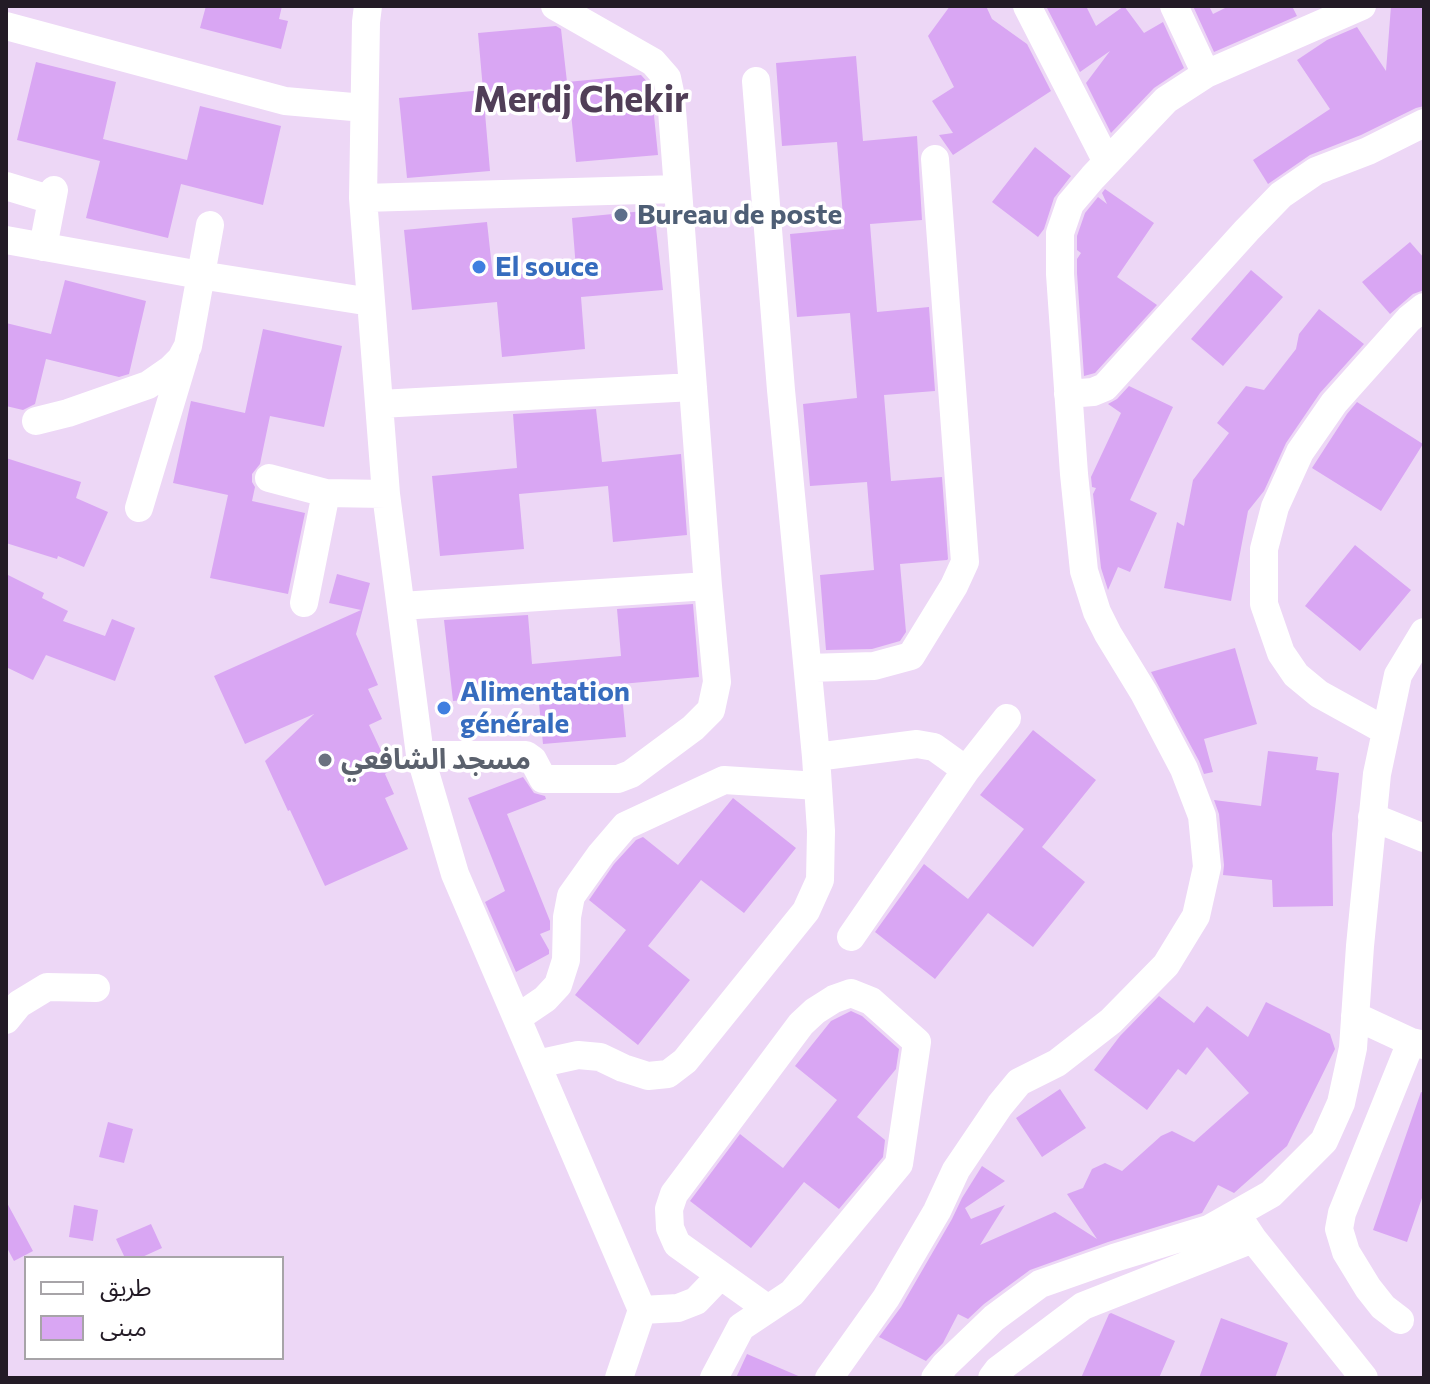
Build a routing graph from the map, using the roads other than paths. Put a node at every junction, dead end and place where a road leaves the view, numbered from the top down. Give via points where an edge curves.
1 (368, 6) edge
2 (555, 6) edge
3 (1027, 6) edge
4 (1174, 6) edge
5 (1362, 6) edge
6 (6, 26) edge
7 (1206, 74) junction
8 (756, 81) dead end
9 (364, 108) junction
10 (1424, 123) edge
11 (935, 159) dead end
12 (1107, 162) junction
13 (6, 186) edge
14 (678, 189) junction
15 (363, 198) junction
16 (210, 225) dead end
17 (6, 240) edge
18 (43, 247) junction
19 (200, 275) junction
20 (371, 302) junction
21 (1424, 307) edge
22 (188, 346) junction
23 (693, 387) junction
24 (1068, 394) junction
25 (380, 404) junction
26 (36, 421) dead end
27 (269, 478) dead end
28 (326, 493) junction
29 (386, 494) junction
30 (139, 508) dead end
31 (708, 586) junction
32 (304, 603) dead end
33 (401, 606) junction
34 (1424, 632) edge
35 (808, 668) junction
36 (1007, 718) dead end
37 (1386, 731) junction
38 (420, 755) junction
39 (816, 757) junction
40 (966, 770) junction
41 (818, 786) junction
42 (1372, 817) junction
43 (1424, 838) edge
44 (851, 937) dead end
45 (96, 988) dead end
46 (1355, 1016) junction
47 (517, 1018) junction
48 (6, 1020) edge
49 (1417, 1044) edge
50 (537, 1064) junction
51 (1236, 1213) junction
52 (1253, 1239) junction
53 (720, 1276) junction
54 (768, 1309) junction
55 (642, 1310) junction
56 (1400, 1320) dead end
57 (623, 1376) edge
58 (714, 1378) edge
59 (829, 1378) edge
60 (935, 1378) edge
61 (992, 1378) edge
62 (1364, 1378) edge

1 - 9 street
2 - 14 street via 653,62 667,78
3 - 12 street
4 - 7 street
5 - 7 street
6 - 9 street via 285,101
7 - 12 street via 1166,100
8 - 35 street
9 - 15 street
10 - 24 street via 1316,171 1281,195 1105,387
11 - 35 street via 965,562 911,656 874,666
12 - 24 street via 1070,204 1060,233
13 - 18 street via 53,195
14 - 15 street
14 - 23 street
15 - 20 street
16 - 19 street
17 - 18 street
18 - 19 street
19 - 20 street
19 - 22 street
20 - 25 street
21 - 37 street via 1334,403 1300,452 1275,507 1264,549 1264,604 1281,653 1319,694
22 - 26 street via 171,369 148,385
22 - 30 street
23 - 25 street
23 - 31 street
24 - 59 street via 1084,571 1097,612 1184,769 1202,816 1207,867 1196,916 1166,965 1111,1021 1057,1063 1019,1082 1000,1105 956,1170 886,1298
25 - 29 street
27 - 28 street
28 - 29 street
28 - 32 street
29 - 33 street
31 - 33 street
31 - 38 street via 717,682 711,710 631,774 618,779 543,779 526,755
33 - 38 street
34 - 37 street via 1398,675
35 - 39 street
36 - 40 street
37 - 42 street
38 - 47 street via 455,874
39 - 40 street via 917,744 934,747
39 - 41 street
40 - 44 street
41 - 47 street via 724,780 625,826 571,896 566,960 558,985
41 - 50 street via 820,880 806,911 685,1061 668,1074 648,1076 600,1057 578,1055
42 - 43 street
42 - 46 street
45 - 48 street via 47,987 19,1004
46 - 49 street
46 - 51 street via 1341,1103 1324,1141 1271,1194
47 - 50 street
49 - 56 street via 1339,1229 1368,1288
50 - 55 street
51 - 52 street
51 - 60 street via 1209,1229 1040,1284 994,1318
52 - 61 street via 1083,1306
52 - 62 street
53 - 54 street
53 - 54 street via 677,1244 670,1228 674,1194 801,1024 851,993 871,1001 917,1042 899,1164 792,1293
53 - 55 street via 696,1301
54 - 58 street via 741,1327
55 - 57 street

